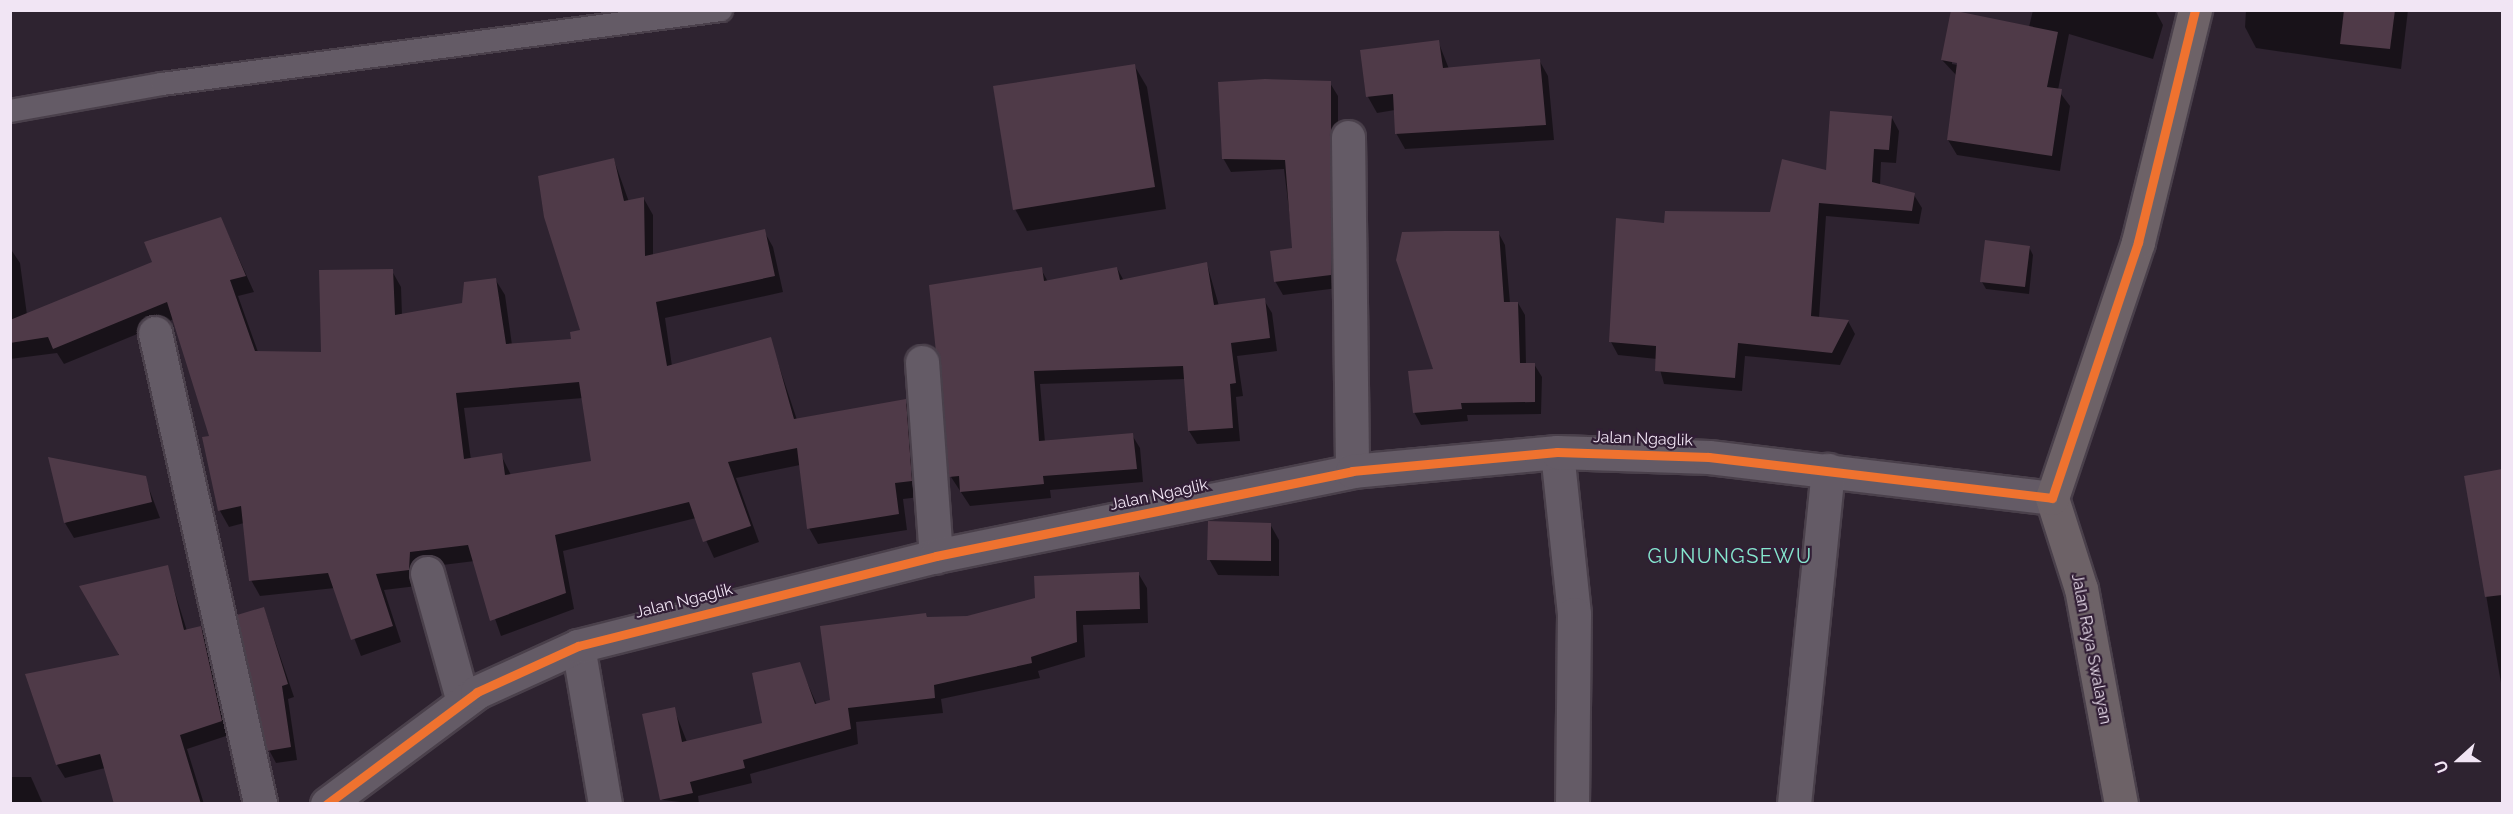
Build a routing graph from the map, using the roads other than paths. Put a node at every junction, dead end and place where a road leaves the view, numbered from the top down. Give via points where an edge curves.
1 (721, 10) edge
2 (2195, 10) edge
3 (10, 111) edge
4 (1348, 137) dead end
5 (155, 333) dead end
6 (922, 362) dead end
7 (1557, 452) junction
8 (1828, 470) junction
9 (1352, 471) junction
10 (2052, 498) junction
11 (936, 556) junction
12 (427, 573) dead end
13 (578, 646) junction
14 (463, 702) junction
15 (260, 804) edge
16 (327, 804) edge
17 (605, 804) edge
18 (1572, 804) edge
19 (1794, 804) edge
20 (2121, 804) edge

1 - 3 lane via 162,84
2 - 10 street via 2138,242
4 - 9 street
5 - 15 street
6 - 11 street
7 - 8 street, Jalan Ngaglik via 1709,457
7 - 9 street, Jalan Ngaglik
7 - 18 street via 1574,614
8 - 10 street, Jalan Ngaglik
8 - 19 street
9 - 11 street, Jalan Ngaglik
10 - 20 street, Jalan Raya Swalayan via 2081,589
11 - 13 street, Jalan Ngaglik
12 - 14 street
13 - 14 street, Jalan Ngaglik
13 - 17 street
14 - 16 street, Jalan Ngaglik

